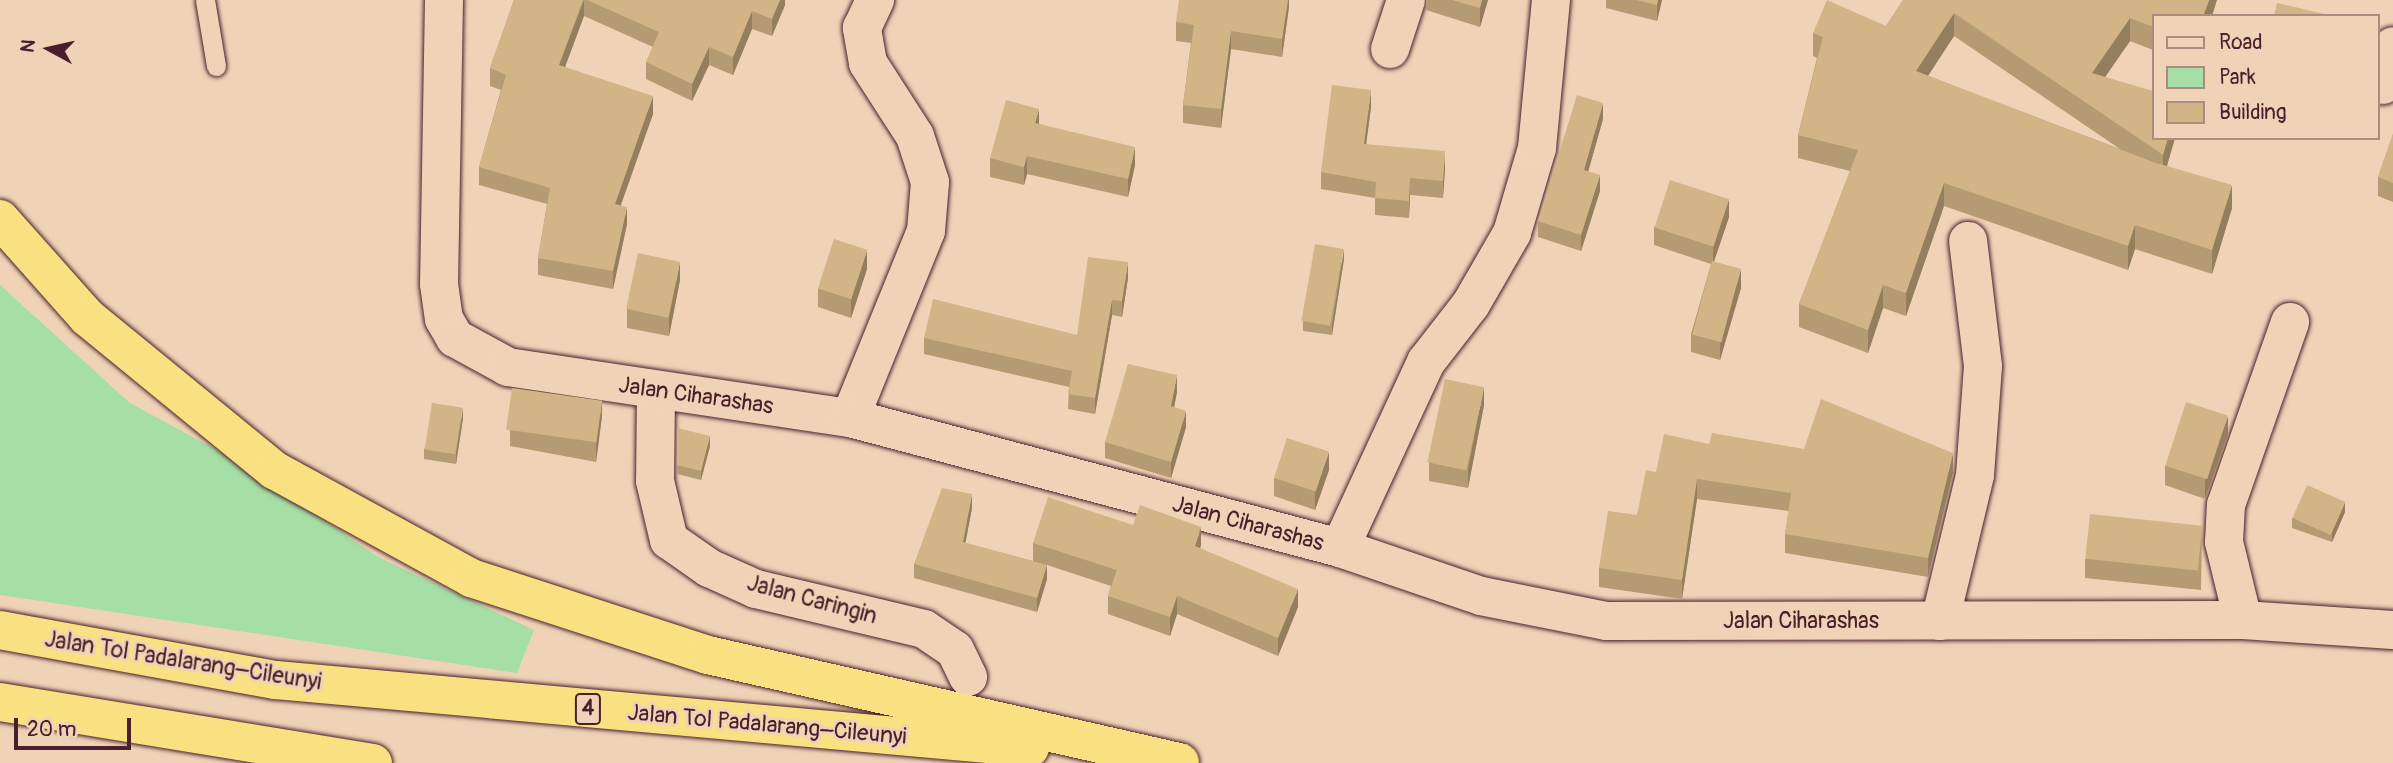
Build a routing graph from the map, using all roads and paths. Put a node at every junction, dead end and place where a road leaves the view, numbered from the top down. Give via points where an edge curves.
1 (205, 0) edge
2 (875, 0) edge
3 (1406, 0) edge
4 (1551, 0) edge
5 (449, 5) edge
6 (2393, 46) edge
7 (1390, 49) dead end
8 (216, 66) dead end
9 (2383, 85) dead end
10 (0, 219) edge
11 (1968, 241) dead end
12 (2290, 323) dead end
13 (656, 391) junction
14 (850, 418) junction
15 (1340, 548) junction
16 (2243, 620) junction
17 (1940, 621) junction
18 (0, 630) edge
19 (2393, 630) edge
20 (968, 677) dead end
21 (0, 702) edge
22 (1192, 762) edge
23 (373, 763) edge

1 - 8 lane
2 - 14 street via 862,27 868,63 915,136 930,183 926,231
3 - 7 street
4 - 15 street via 1537,148 1512,233 1471,304 1426,362
5 - 13 street, Jalan Ciharashas via 439,284 444,318 455,338 508,368
6 - 9 street
10 - 22 highway via 87,317 274,470 471,578 708,655
11 - 17 street via 1981,310 1982,380 1975,475
12 - 16 street via 2226,505 2224,542
13 - 14 street, Jalan Ciharashas
13 - 20 street, Jalan Caringin via 655,481 669,540 709,568 756,589 924,629 956,650
14 - 15 street, Jalan Ciharashas
15 - 17 street, Jalan Ciharashas via 1480,596 1606,621
16 - 17 street, Jalan Ciharashas
16 - 19 street, Jalan Ciharashas
18 - 22 highway, Jalan Tol Padalarang–Cileunyi / 4 via 276,681
21 - 23 highway

